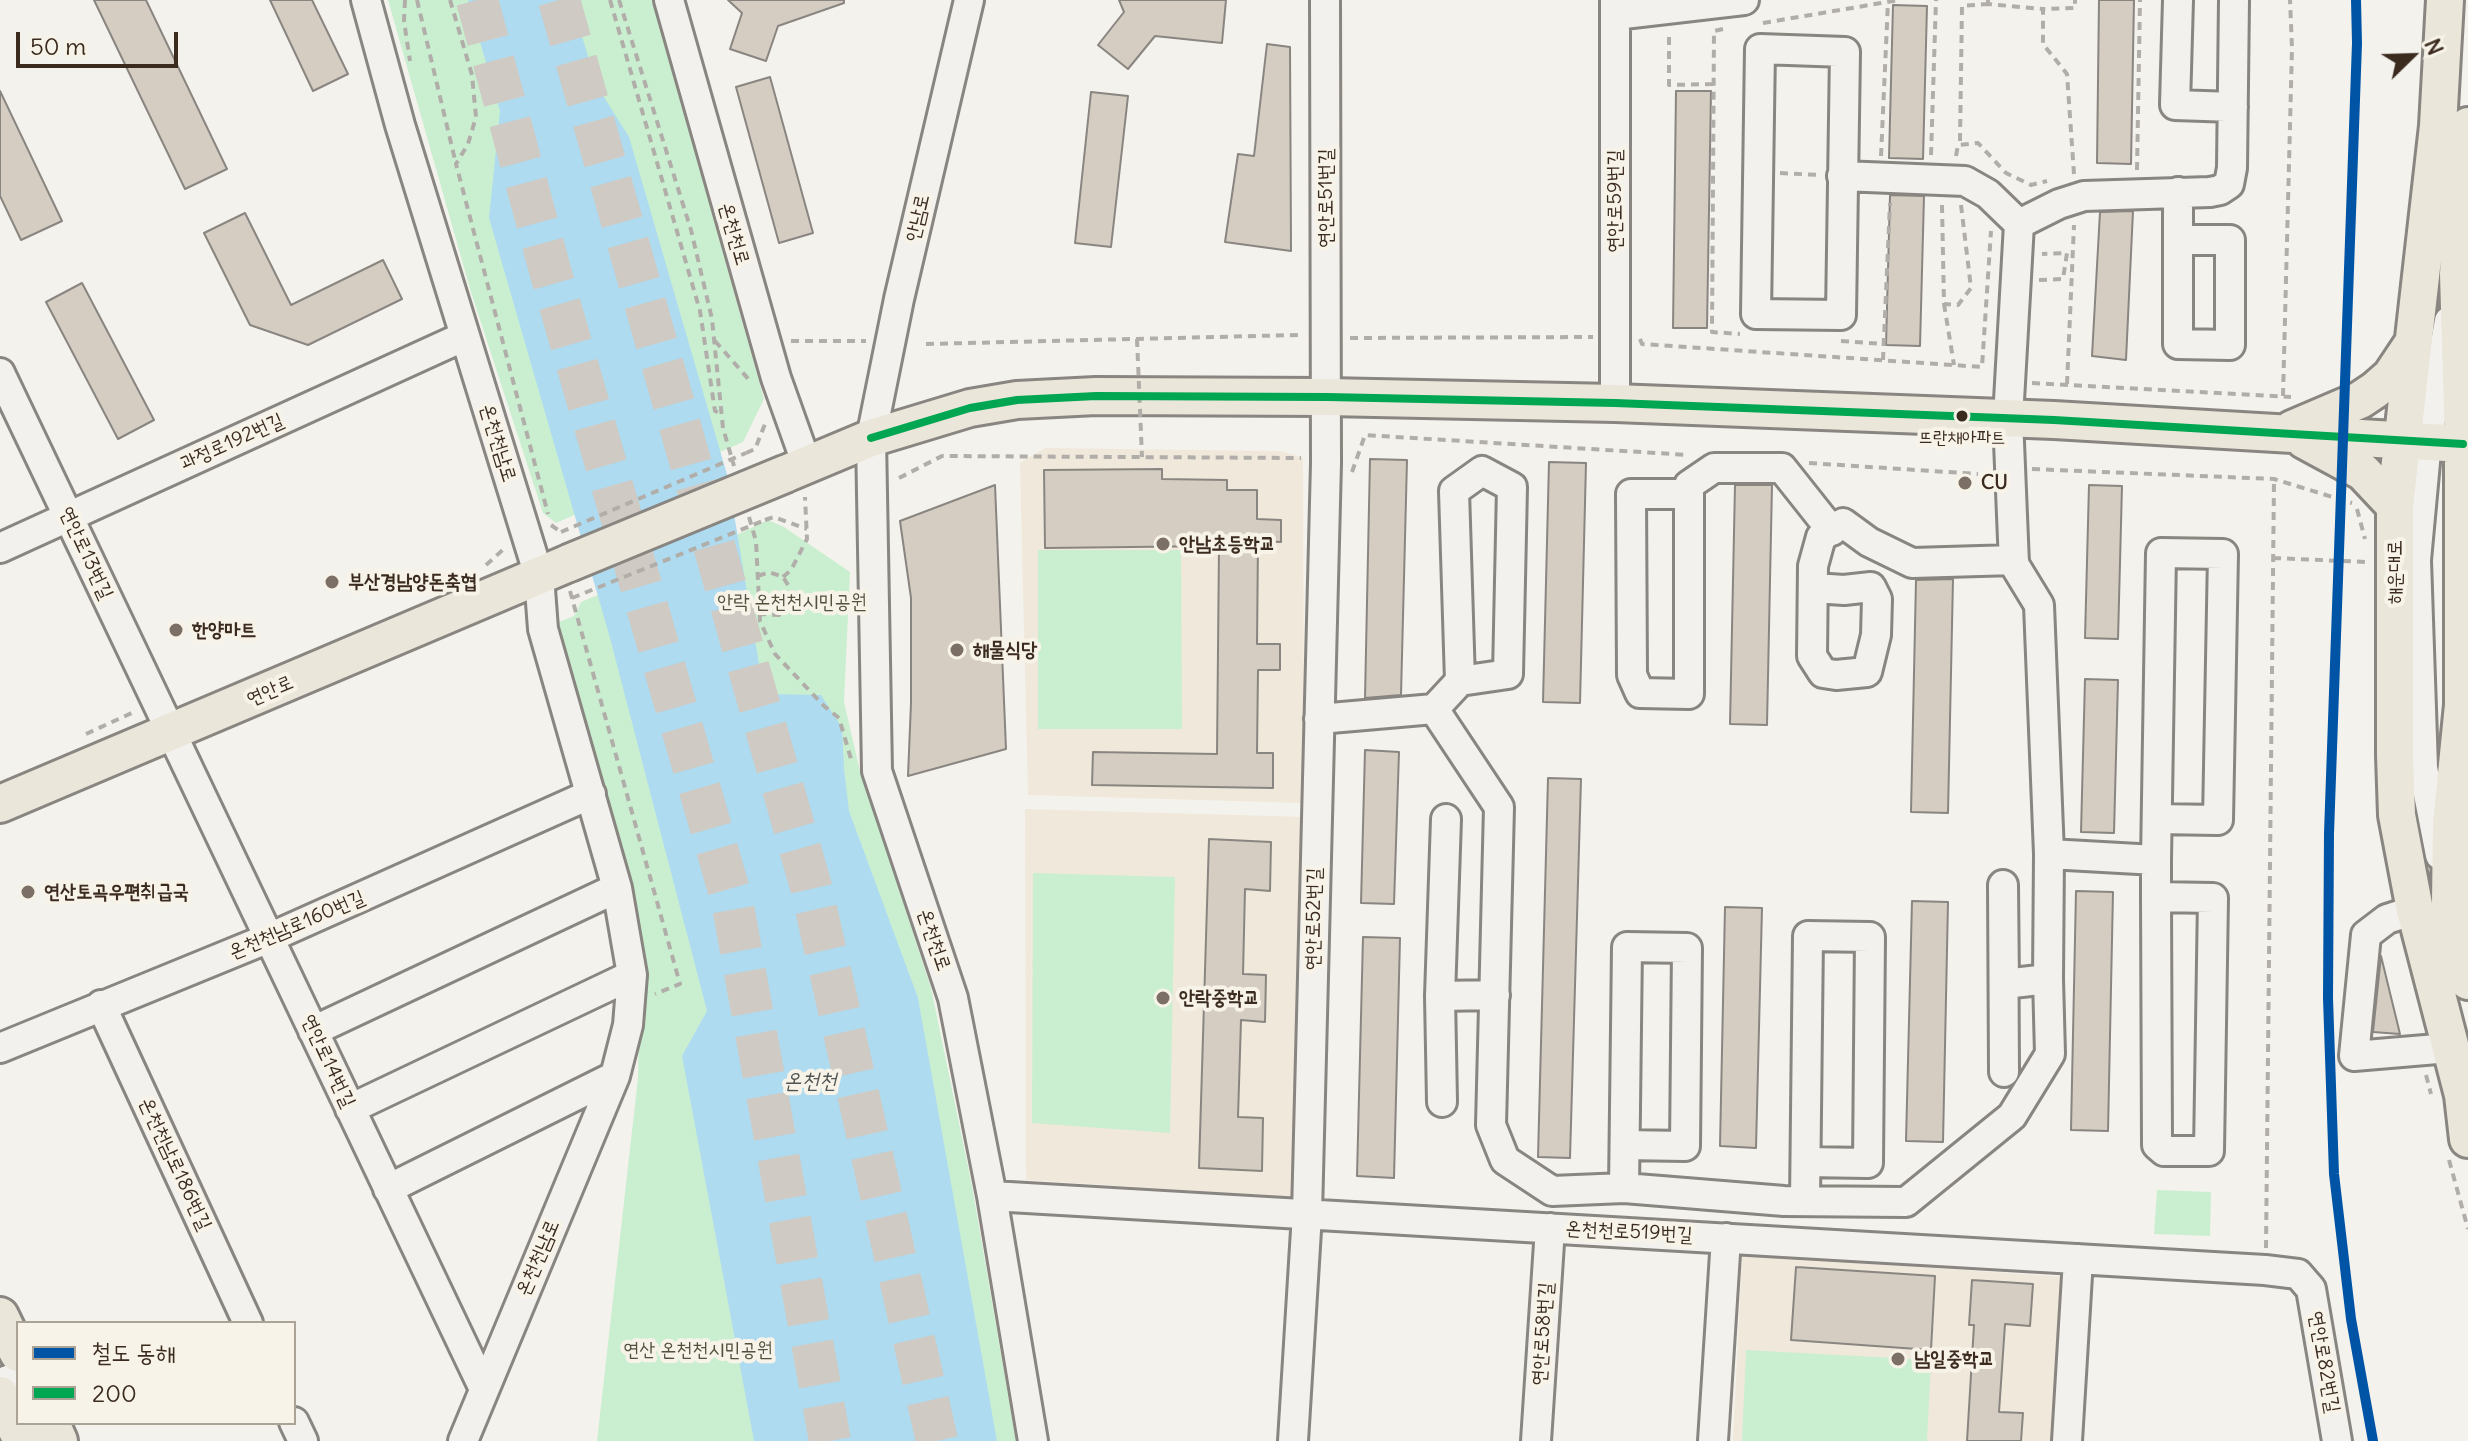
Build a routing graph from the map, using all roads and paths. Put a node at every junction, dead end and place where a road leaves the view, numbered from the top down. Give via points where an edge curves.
1 (366, 0) edge
2 (417, 0) edge
3 (450, 0) edge
4 (610, 0) edge
5 (619, 0) edge
6 (669, 0) edge
7 (969, 0) edge
8 (1325, 0) edge
9 (1936, 0) edge
10 (2075, 0) edge
11 (2140, 0) edge
12 (2178, 0) edge
13 (2234, 0) edge
14 (2290, 0) edge
15 (2445, 0) edge
16 (1732, 1) edge
17 (1888, 2) edge
18 (1988, 2) edge
19 (1615, 8) edge
20 (2043, 9) junction
21 (1669, 37) dead end
22 (1713, 84) dead end
23 (2233, 107) junction
24 (2462, 128) edge
25 (1960, 141) dead end
26 (1944, 159) dead end
27 (1881, 161) dead end
28 (1931, 161) dead end
29 (456, 164) junction
30 (1757, 171) junction
31 (2088, 171) dead end
32 (2124, 171) dead end
33 (1842, 176) junction
34 (2059, 178) dead end
35 (1890, 192) dead end
36 (2178, 192) junction
37 (1942, 193) dead end
38 (1970, 201) dead end
39 (2075, 212) dead end
40 (2005, 226) junction
41 (2178, 240) dead end
42 (1944, 304) junction
43 (1298, 335) dead end
44 (465, 336) junction
45 (1600, 336) dead end
46 (1336, 338) dead end
47 (714, 339) junction
48 (1137, 339) junction
49 (2415, 340) junction
50 (781, 341) dead end
51 (877, 341) dead end
52 (926, 344) dead end
53 (1642, 344) dead end
54 (1883, 360) junction
55 (1954, 365) junction
56 (0, 373) edge
57 (776, 378) junction
58 (2026, 382) dead end
59 (2067, 384) junction
60 (2283, 396) junction
61 (1327, 397) junction
62 (2298, 397) dead end
63 (1615, 403) junction
64 (722, 414) junction
65 (2008, 418) junction
66 (768, 419) dead end
67 (2287, 432) junction
68 (871, 438) junction
69 (2433, 442) junction
70 (1695, 456) dead end
71 (1142, 457) junction
72 (1303, 458) dead end
73 (1805, 463) dead end
74 (798, 468) junction
75 (1352, 469) dead end
76 (2030, 469) dead end
77 (736, 470) dead end
78 (1978, 474) dead end
79 (899, 478) dead end
80 (2274, 479) junction
81 (1689, 494) junction
82 (2395, 506) junction
83 (748, 513) dead end
84 (68, 517) junction
85 (551, 525) junction
86 (807, 529) junction
87 (1832, 531) junction
88 (0, 548) edge
89 (2367, 548) dead end
90 (2273, 558) junction
91 (2014, 560) junction
92 (2371, 562) dead end
93 (561, 567) junction
94 (758, 576) junction
95 (783, 577) junction
96 (1814, 588) dead end
97 (760, 614) junction
98 (1460, 681) junction
99 (1434, 709) junction
100 (1319, 719) junction
101 (172, 733) junction
102 (853, 763) dead end
103 (591, 794) junction
104 (0, 804) edge
105 (1446, 819) dead end
106 (2157, 819) junction
107 (2049, 854) junction
108 (2156, 860) junction
109 (617, 888) junction
110 (2156, 897) junction
111 (2450, 903) junction
112 (2415, 910) junction
113 (269, 938) junction
114 (2048, 979) junction
115 (2468, 981) edge
116 (639, 986) junction
117 (1495, 995) junction
118 (1440, 996) junction
119 (101, 1005) junction
120 (313, 1031) junction
121 (0, 1048) edge
122 (2449, 1048) junction
123 (2004, 1072) dead end
124 (615, 1076) junction
125 (2466, 1098) edge
126 (1442, 1102) dead end
127 (350, 1109) junction
128 (2468, 1139) edge
129 (1625, 1145) junction
130 (1806, 1162) junction
131 (1624, 1188) junction
132 (388, 1189) junction
133 (992, 1196) junction
134 (1805, 1201) junction
135 (1307, 1214) junction
136 (1550, 1228) junction
137 (1726, 1238) junction
138 (2078, 1259) junction
139 (2265, 1270) junction
140 (0, 1316) edge
141 (247, 1321) edge
142 (16, 1349) edge
143 (484, 1389) junction
144 (0, 1395) edge
145 (22, 1441) edge
146 (463, 1441) edge
147 (1033, 1441) edge
148 (1293, 1441) edge
149 (1536, 1441) edge
150 (1713, 1441) edge
151 (2067, 1441) edge
152 (2337, 1441) edge

1 - 44 street, 온천천남로
2 - 29 path
3 - 29 path via 472,75 476,117
4 - 64 path via 700,311 715,411
5 - 47 path via 691,230
6 - 57 street, 온천천로
7 - 68 street, 안남로
8 - 61 street, 연안로51번길
9 - 28 path
10 - 20 path via 2075,8
11 - 32 path via 2137,171
12 - 23 street via 2175,105
13 - 23 street
14 - 60 path
15 - 24 main road, 해운대로
16 - 19 street
17 - 27 path
18 - 20 path
18 - 25 path via 1962,6
19 - 63 street, 연안로59번길
20 - 31 path via 2043,44 2067,74 2072,174
21 - 22 path via 1669,85
23 - 36 street via 2229,184 2215,191
24 - 49 main road, 해운대로
24 - 69 main road via 2458,274
26 - 34 path via 1956,156 1958,145 1978,143 2006,173 2031,185
29 - 85 path
30 - 33 path
30 - 33 street via 1760,49 1845,52
30 - 33 street via 1756,314 1841,315
33 - 40 street via 1965,181 1988,194
35 - 54 path
36 - 40 street via 2084,196
36 - 41 street
37 - 42 path
38 - 42 path via 1960,198 1971,288 1958,305
39 - 59 path
40 - 55 path via 1982,367
40 - 65 street
42 - 55 path
43 - 48 path
44 - 84 street, 과정로192번길
44 - 93 street, 온천천남로
45 - 46 path
47 - 57 path via 750,382
47 - 64 path
48 - 52 path
48 - 71 path, bridge
49 - 67 main road via 2375,390
49 - 69 main road, 해운대로
50 - 51 path
53 - 54 path
54 - 55 path
56 - 84 street, 연안로13번길
57 - 74 street, 온천천로
58 - 59 path
59 - 60 path
60 - 62 path
61 - 63 main road
61 - 68 main road via 1017,400 970,408
61 - 100 street, 연안로52번길
63 - 65 main road
64 - 77 path
65 - 67 main road
65 - 91 street
66 - 93 path, bridge via 755,449
67 - 69 main road
67 - 82 main road via 2363,472
68 - 74 main road
68 - 133 street, 온천천로 via 877,771 953,998
69 - 82 main road, 해운대로
69 - 111 main road via 2443,492
69 - 111 street via 2416,560 2419,704 2423,768
70 - 75 path via 1365,435
71 - 72 path
71 - 79 path via 942,456
73 - 78 path
74 - 86 path
74 - 93 main road, 연안로, bridge
76 - 80 path
80 - 89 path via 2355,504
80 - 90 path
81 - 81 street via 1689,694 1640,693 1632,675 1631,494
81 - 87 street via 1689,485 1714,468 1782,468
82 - 112 main road, 해운대로 via 2397,815
83 - 94 path
84 - 88 street, 과정로192번길
84 - 101 street, 연안로13번길
85 - 93 path
85 - 93 path
86 - 93 path, bridge via 774,517
86 - 95 path via 807,539
87 - 91 street via 1843,523 1912,563
87 - 96 street via 1821,537
90 - 92 path
90 - 139 path
91 - 107 street via 2039,605
93 - 101 main road, 연안로
93 - 103 street, 온천천남로 via 543,629
93 - 116 path via 680,984
94 - 95 path via 769,572
94 - 97 path
95 - 97 path via 790,588 788,607 779,615
97 - 102 path via 775,654 839,718
98 - 98 street via 1454,491 1482,471 1512,487 1508,674
98 - 99 street
99 - 100 street
99 - 117 street via 1499,807
100 - 135 street, 연안로52번길
101 - 104 main road, 연안로
101 - 113 street, 연안로14번길
103 - 109 street, 온천천남로
103 - 113 street, 온천천남로160번길
105 - 118 street
106 - 106 street via 2161,553 2223,554 2218,820
106 - 108 street
107 - 108 street
107 - 114 street
108 - 110 street
109 - 116 street, 온천천남로
109 - 120 street
110 - 110 street via 2157,1145 2164,1151 2209,1151 2213,898
111 - 115 main road
112 - 122 main road, 해운대로
112 - 122 street via 2387,919 2366,935 2354,1056
113 - 119 street, 온천천남로160번길
113 - 120 street, 연안로14번길
114 - 123 street via 2004,984 2003,885
114 - 134 street via 2050,1054 2012,1116 1906,1202
116 - 124 street, 온천천남로
116 - 127 street
117 - 118 street
117 - 131 street via 1491,1125 1505,1160 1552,1191
118 - 126 street
119 - 121 street, 온천천남로160번길
119 - 141 street, 온천천남로186번길
120 - 127 street, 연안로14번길
122 - 125 main road, 해운대로
124 - 132 street
124 - 143 street, 온천천남로
125 - 128 main road, 해운대로
127 - 132 street, 연안로14번길
129 - 129 street via 1627,947 1687,948 1685,1146
129 - 131 street
130 - 130 street via 1808,936 1870,937 1868,1163
130 - 134 street
131 - 134 street
132 - 143 street, 연안로14번길
133 - 135 street, 온천천로519번길
133 - 147 street, 온천천로
135 - 136 street, 온천천로519번길
135 - 148 street, 연안로52번길
136 - 137 street, 온천천로519번길
136 - 149 street, 연안로58번길
137 - 138 street, 온천천로519번길
137 - 150 street
138 - 139 street, 온천천로519번길
138 - 151 street
139 - 152 street, 연안로82번길 via 2298,1274 2311,1289
140 - 142 main road
143 - 146 street, 온천천남로
144 - 145 main road

